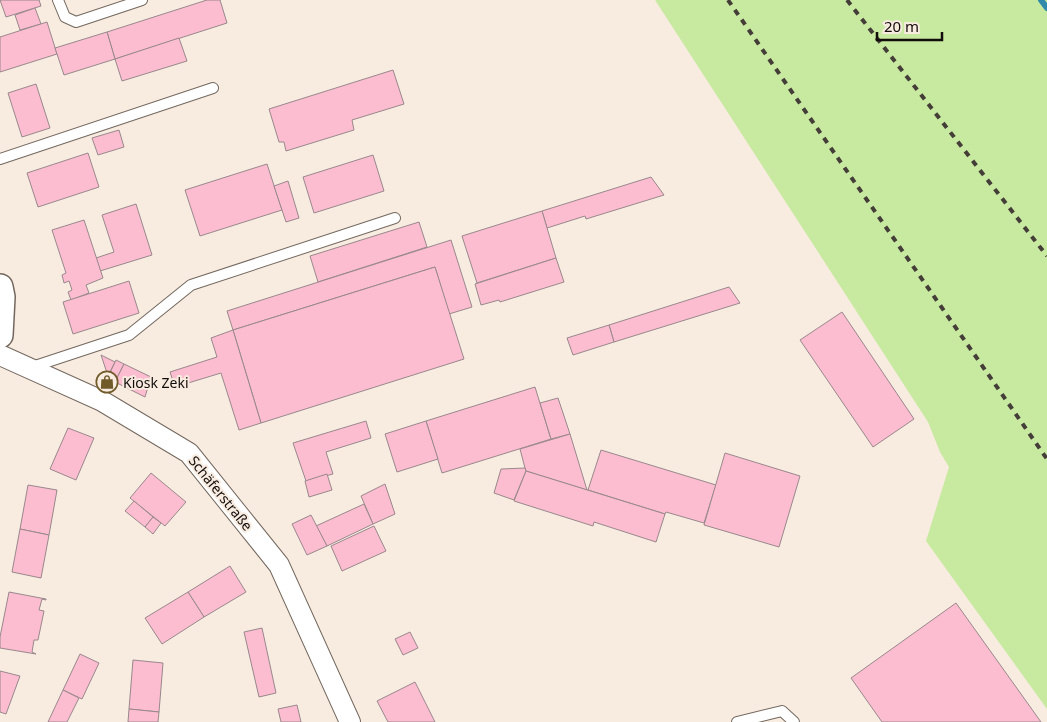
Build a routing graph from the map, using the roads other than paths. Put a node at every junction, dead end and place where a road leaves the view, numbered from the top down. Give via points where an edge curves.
1 (58, 0) edge
2 (142, 0) edge
3 (213, 88) dead end
4 (0, 159) edge
5 (394, 218) dead end
6 (0, 287) edge
7 (0, 325) edge
8 (0, 355) edge
9 (29, 368) junction
10 (350, 722) edge
11 (737, 722) edge
12 (794, 722) edge

1 - 2 lane via 65,17 76,22
3 - 4 lane
5 - 9 lane via 191,285 129,335
6 - 7 street
8 - 9 street, Schäferstraße
9 - 10 street, Schäferstraße via 102,401 189,453 280,565
11 - 12 lane via 782,710

